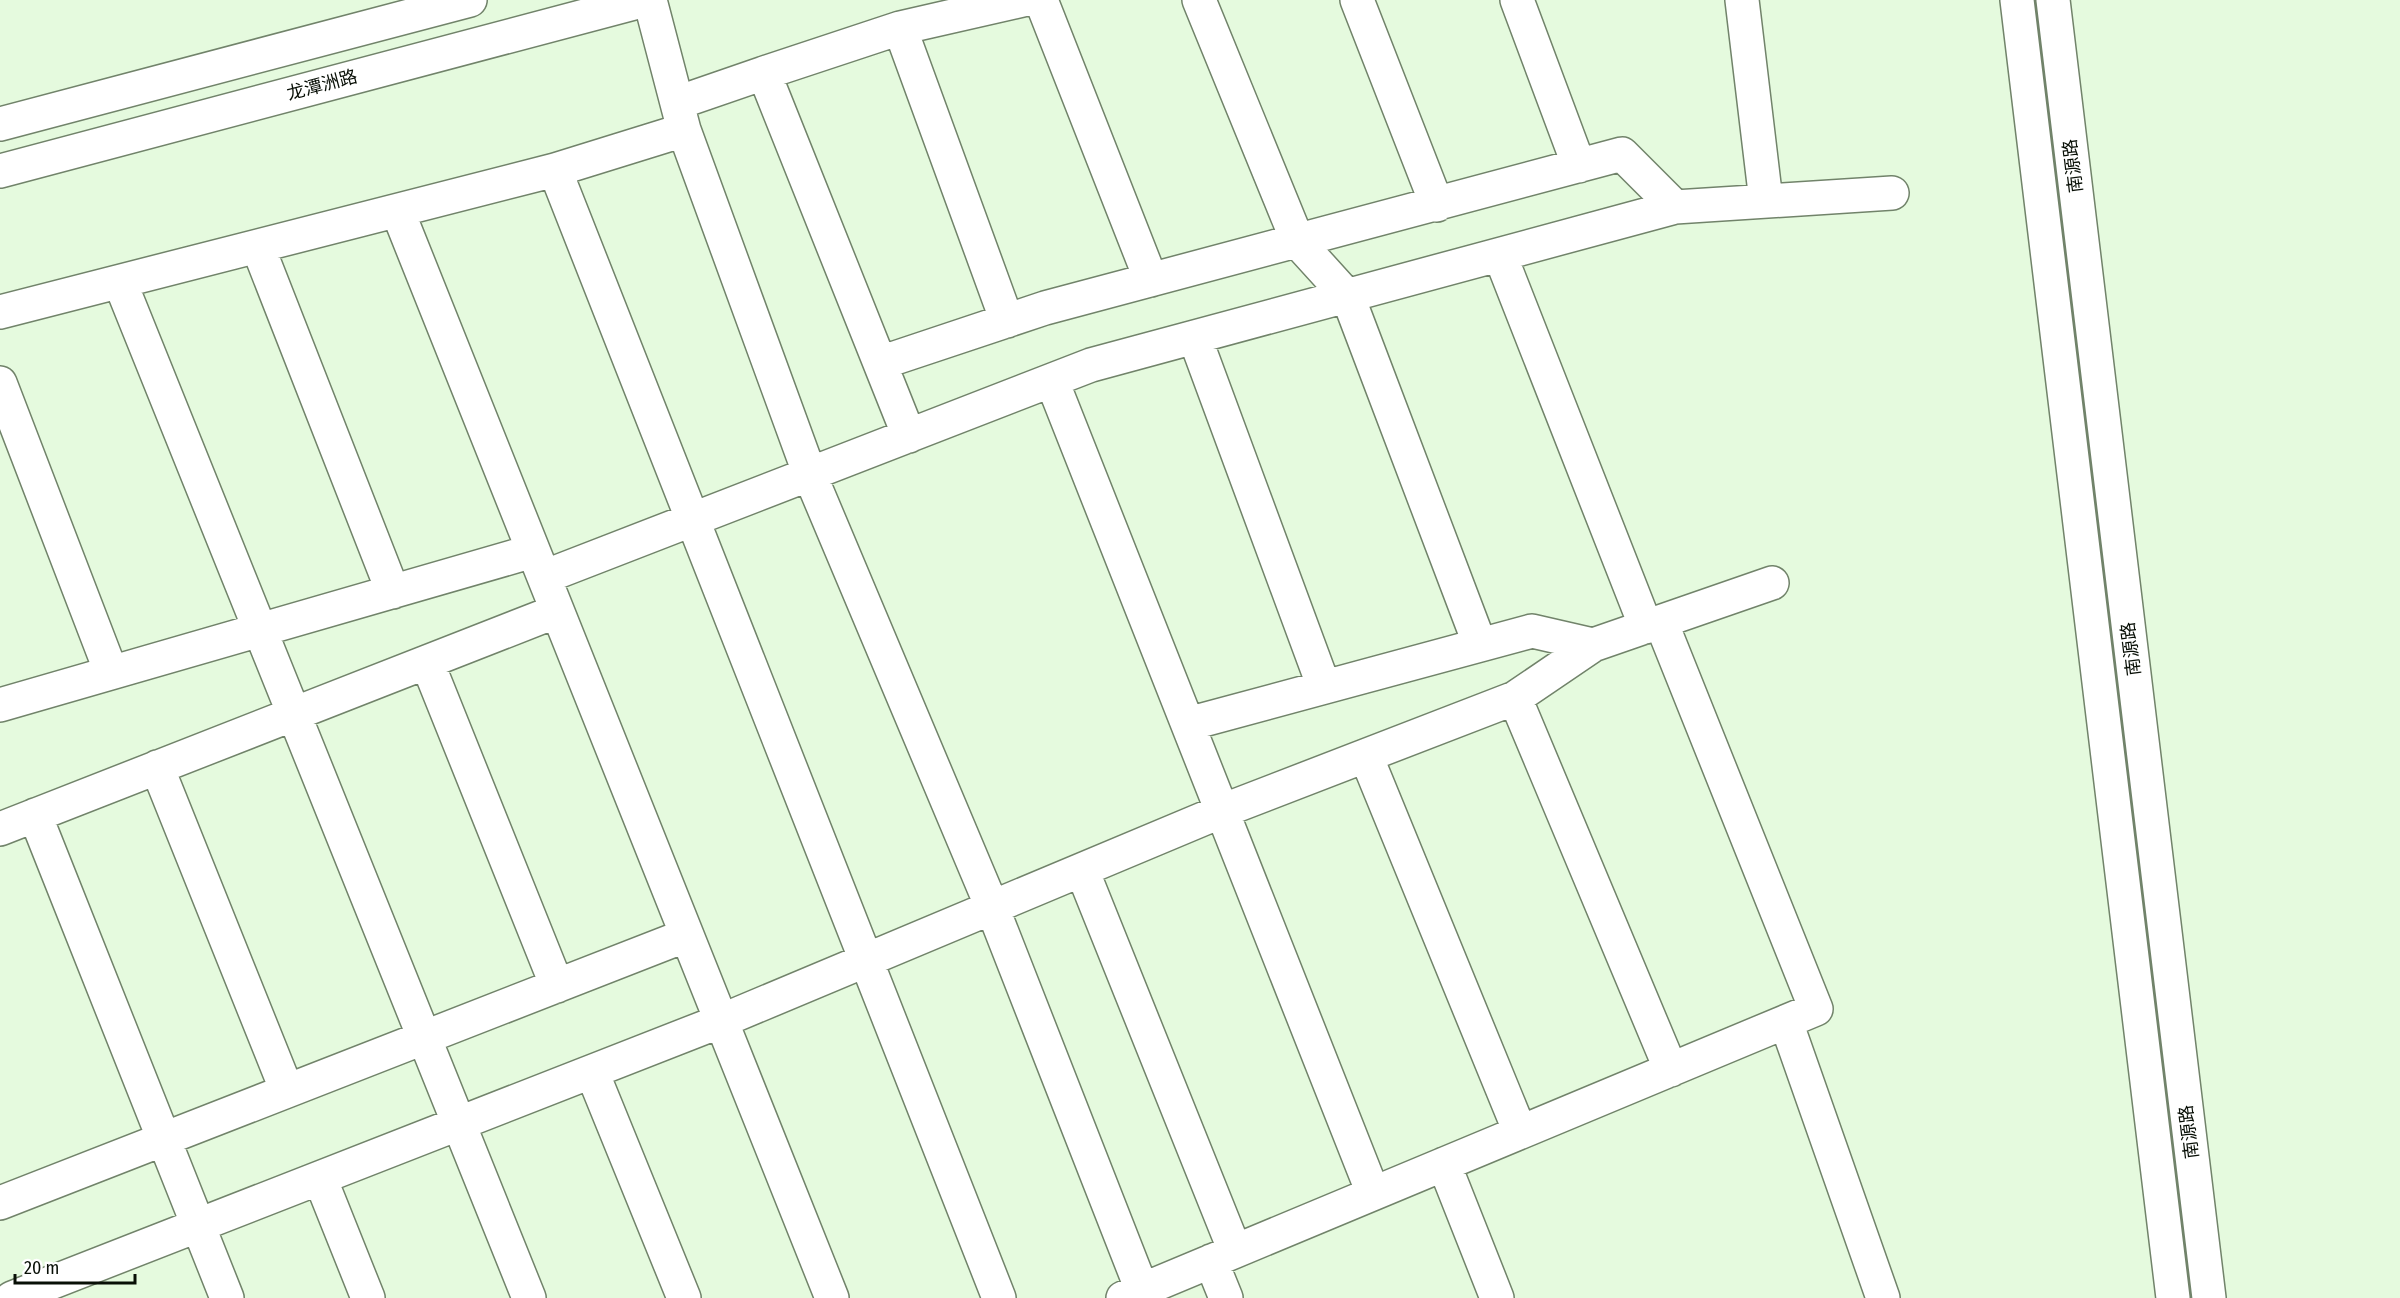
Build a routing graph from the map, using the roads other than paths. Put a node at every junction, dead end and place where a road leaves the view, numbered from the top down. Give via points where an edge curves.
1 (470, 0) edge
2 (645, 0) edge
3 (650, 0) edge
4 (1023, 0) edge
5 (1041, 0) edge
6 (1199, 0) edge
7 (1357, 0) edge
8 (1517, 0) edge
9 (1742, 0) edge
10 (2018, 0) edge
11 (2053, 0) edge
12 (900, 28) junction
13 (764, 74) junction
14 (681, 117) junction
15 (0, 124) edge
16 (1579, 166) junction
17 (555, 170) junction
18 (0, 171) edge
19 (1892, 193) dead end
20 (1766, 201) junction
21 (1437, 205) junction
22 (1675, 207) junction
23 (398, 212) junction
24 (1298, 242) junction
25 (258, 247) junction
26 (1500, 255) junction
27 (1151, 280) junction
28 (120, 282) junction
29 (1348, 297) junction
30 (0, 312) edge
31 (1007, 321) junction
32 (1195, 338) junction
33 (880, 363) junction
34 (1052, 381) junction
35 (0, 383) edge
36 (909, 436) junction
37 (810, 475) junction
38 (693, 520) junction
39 (539, 564) junction
40 (1772, 583) dead end
41 (393, 591) junction
42 (557, 611) junction
43 (1654, 625) junction
44 (260, 630) junction
45 (1480, 645) junction
46 (1593, 645) junction
47 (427, 662) junction
48 (111, 672) junction
49 (1324, 687) junction
50 (1515, 698) junction
51 (0, 705) edge
52 (294, 714) junction
53 (1188, 724) junction
54 (1366, 756) junction
55 (157, 767) junction
56 (1222, 811) junction
57 (35, 815) junction
58 (0, 829) edge
59 (1082, 870) junction
60 (992, 908) junction
61 (687, 935) junction
62 (866, 960) junction
63 (557, 986) junction
64 (721, 1021) junction
65 (1786, 1022) junction
66 (424, 1038) junction
67 (1671, 1070) junction
68 (592, 1072) junction
69 (287, 1091) junction
70 (459, 1124) junction
71 (1520, 1132) junction
72 (164, 1139) junction
73 (1444, 1164) junction
74 (320, 1178) junction
75 (1373, 1193) junction
76 (0, 1203) edge
77 (198, 1225) junction
78 (1223, 1256) junction
79 (63, 1289) edge
80 (1146, 1292) edge
81 (12, 1298) edge
82 (227, 1298) edge
83 (368, 1298) edge
84 (529, 1298) edge
85 (684, 1298) edge
86 (832, 1298) edge
87 (999, 1298) edge
88 (1226, 1298) edge
89 (1497, 1298) edge
90 (1883, 1298) edge
91 (2173, 1298) edge
92 (2209, 1298) edge

1 - 15 street
2 - 18 street, 龙潭洲路
3 - 14 street
4 - 12 street
5 - 27 street
6 - 24 street
7 - 21 street
8 - 16 street
9 - 20 street
10 - 91 street, 南源路
11 - 92 street, 南源路
12 - 13 street
12 - 31 street
13 - 14 street
13 - 33 street
14 - 17 street
14 - 37 street
16 - 21 street
16 - 22 street via 1622,154
17 - 23 street
17 - 38 street
19 - 20 street
20 - 22 street
21 - 24 street
22 - 26 street
23 - 25 street
23 - 39 street
24 - 27 street
24 - 29 street
25 - 28 street
25 - 41 street
26 - 29 street
26 - 43 street
27 - 31 street
28 - 30 street
28 - 44 street
29 - 32 street
29 - 45 street
31 - 33 street
32 - 34 street via 1091,365
32 - 49 street
33 - 36 street
34 - 36 street
34 - 53 street
35 - 48 street
36 - 37 street
37 - 38 street
37 - 60 street
38 - 39 street
38 - 62 street
39 - 41 street
39 - 42 street
40 - 43 street
41 - 44 street
42 - 47 street
42 - 61 street
43 - 46 street
43 - 65 street via 1816,1009
44 - 48 street
44 - 52 street
45 - 46 street via 1532,631
45 - 49 street
46 - 50 street
47 - 52 street
47 - 63 street
48 - 51 street
49 - 53 street
50 - 54 street
50 - 67 street
52 - 55 street
52 - 66 street
53 - 56 street
54 - 56 street
54 - 71 street
55 - 57 street
55 - 69 street
56 - 59 street
56 - 75 street
57 - 58 street
57 - 72 street
59 - 60 street
59 - 78 street
60 - 62 street
60 - 80 street
61 - 63 street
61 - 64 street
62 - 64 street
62 - 87 street
63 - 66 street
64 - 68 street
64 - 86 street
65 - 67 street
65 - 90 street
66 - 69 street
66 - 70 street
67 - 71 street
68 - 70 street
68 - 85 street
69 - 72 street
70 - 74 street
70 - 84 street
71 - 73 street
72 - 76 street
72 - 77 street
73 - 75 street
73 - 89 street
74 - 77 street
74 - 83 street
75 - 78 street
77 - 79 street
77 - 82 street
78 - 80 street
78 - 88 street
79 - 81 street

